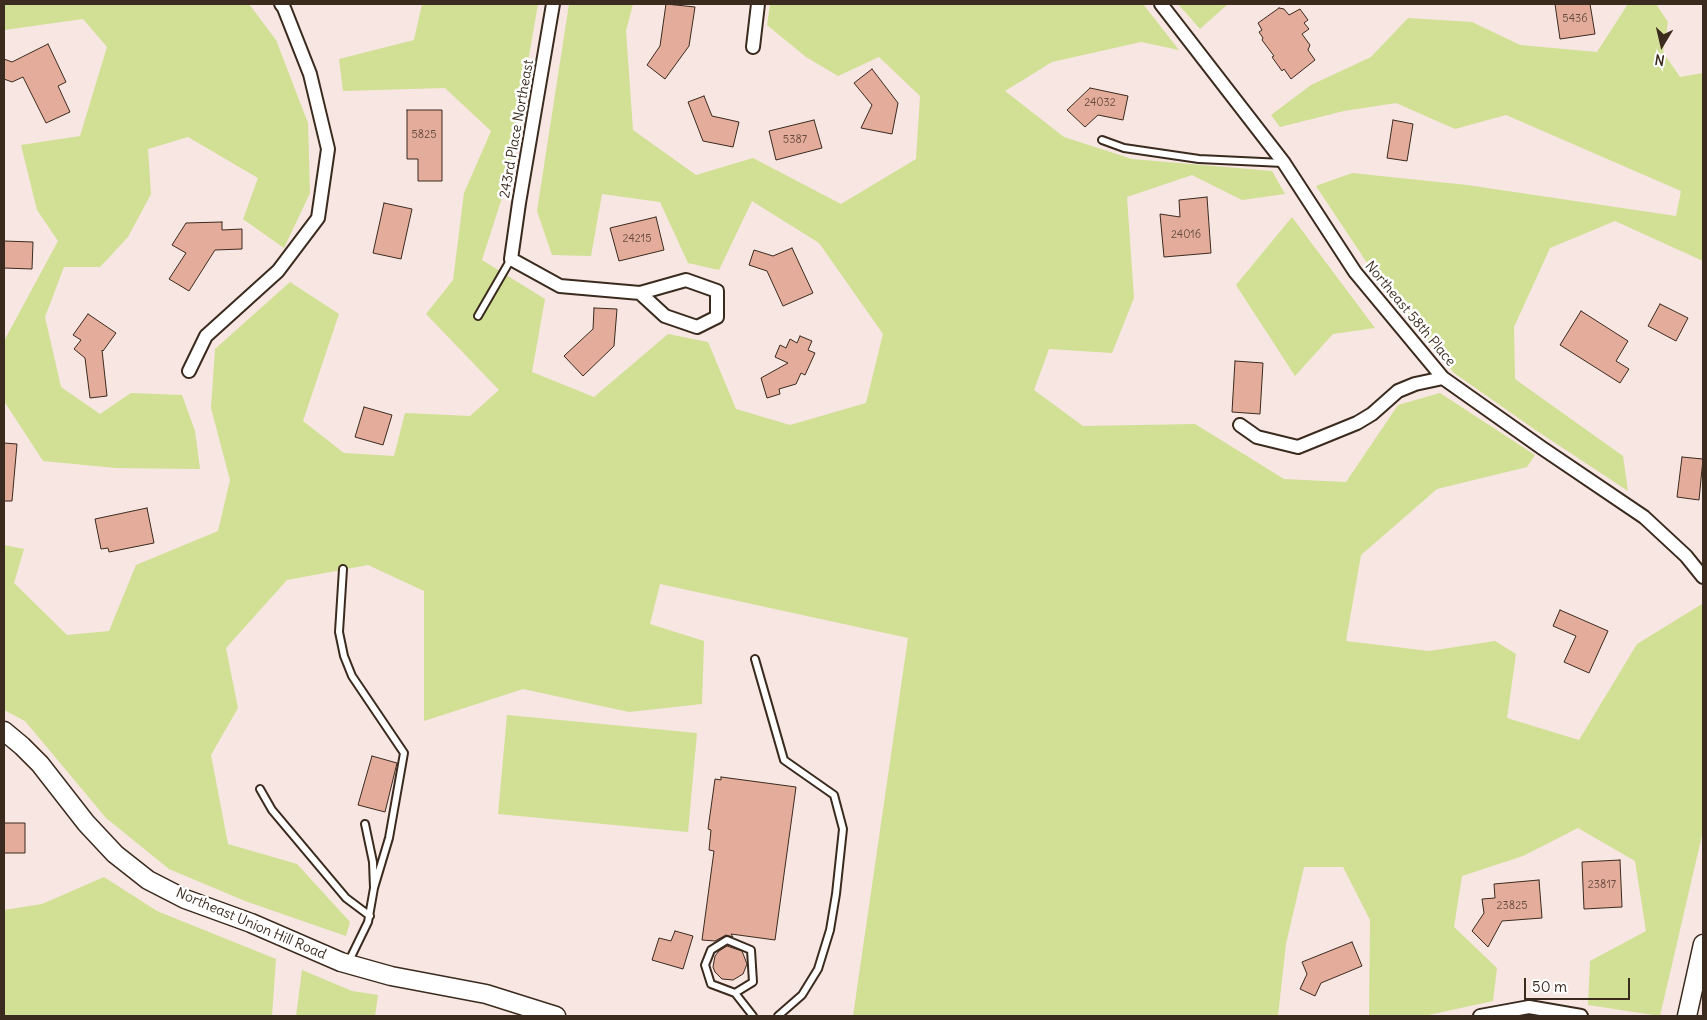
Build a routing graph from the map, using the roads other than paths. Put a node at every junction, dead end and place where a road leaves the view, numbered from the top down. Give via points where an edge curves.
1 (281, 4) edge
2 (553, 4) edge
3 (758, 4) edge
4 (1162, 4) edge
5 (753, 47) dead end
6 (1102, 140) dead end
7 (1284, 163) junction
8 (511, 259) junction
9 (640, 293) junction
10 (478, 316) dead end
11 (189, 371) dead end
12 (1443, 378) junction
13 (1240, 425) dead end
14 (344, 568) dead end
15 (1703, 577) edge
16 (755, 658) dead end
17 (4, 731) edge
18 (260, 788) dead end
19 (365, 824) dead end
20 (374, 888) junction
21 (370, 916) junction
22 (1703, 944) edge
23 (348, 964) junction
24 (735, 993) junction
25 (556, 1016) edge
26 (753, 1016) edge
27 (778, 1016) edge
28 (1480, 1016) edge
29 (1581, 1016) edge
30 (1687, 1016) edge

1 - 11 street via 310,74 328,150 318,218 278,271 206,336
2 - 8 street, 243rd Place Northeast
3 - 5 street
4 - 7 street, Northeast 58th Place
6 - 7 lane via 1124,148 1199,159
7 - 12 street, Northeast 58th Place via 1355,272
8 - 9 street via 560,286
8 - 10 lane
9 - 9 street via 664,316 697,327 717,317 717,291 686,280
12 - 13 street via 1415,384 1398,392 1357,423 1298,447 1257,437
12 - 15 street, Northeast 58th Place via 1644,517 1686,556
14 - 20 lane via 339,632 344,656 352,676 404,753 389,838
16 - 27 lane via 784,760 834,795 842,829 830,930 818,969 802,995
17 - 23 street, Northeast Union Hill Road via 40,764 115,854 148,880 185,899
18 - 21 lane via 272,810 346,898
19 - 20 lane via 373,862
20 - 21 lane
21 - 23 lane
22 - 30 street
23 - 25 street, Northeast Union Hill Road via 391,976 486,994
24 - 24 lane via 711,984 705,965 711,950 726,940 751,950 753,982
24 - 26 lane
28 - 29 street via 1529,1006

